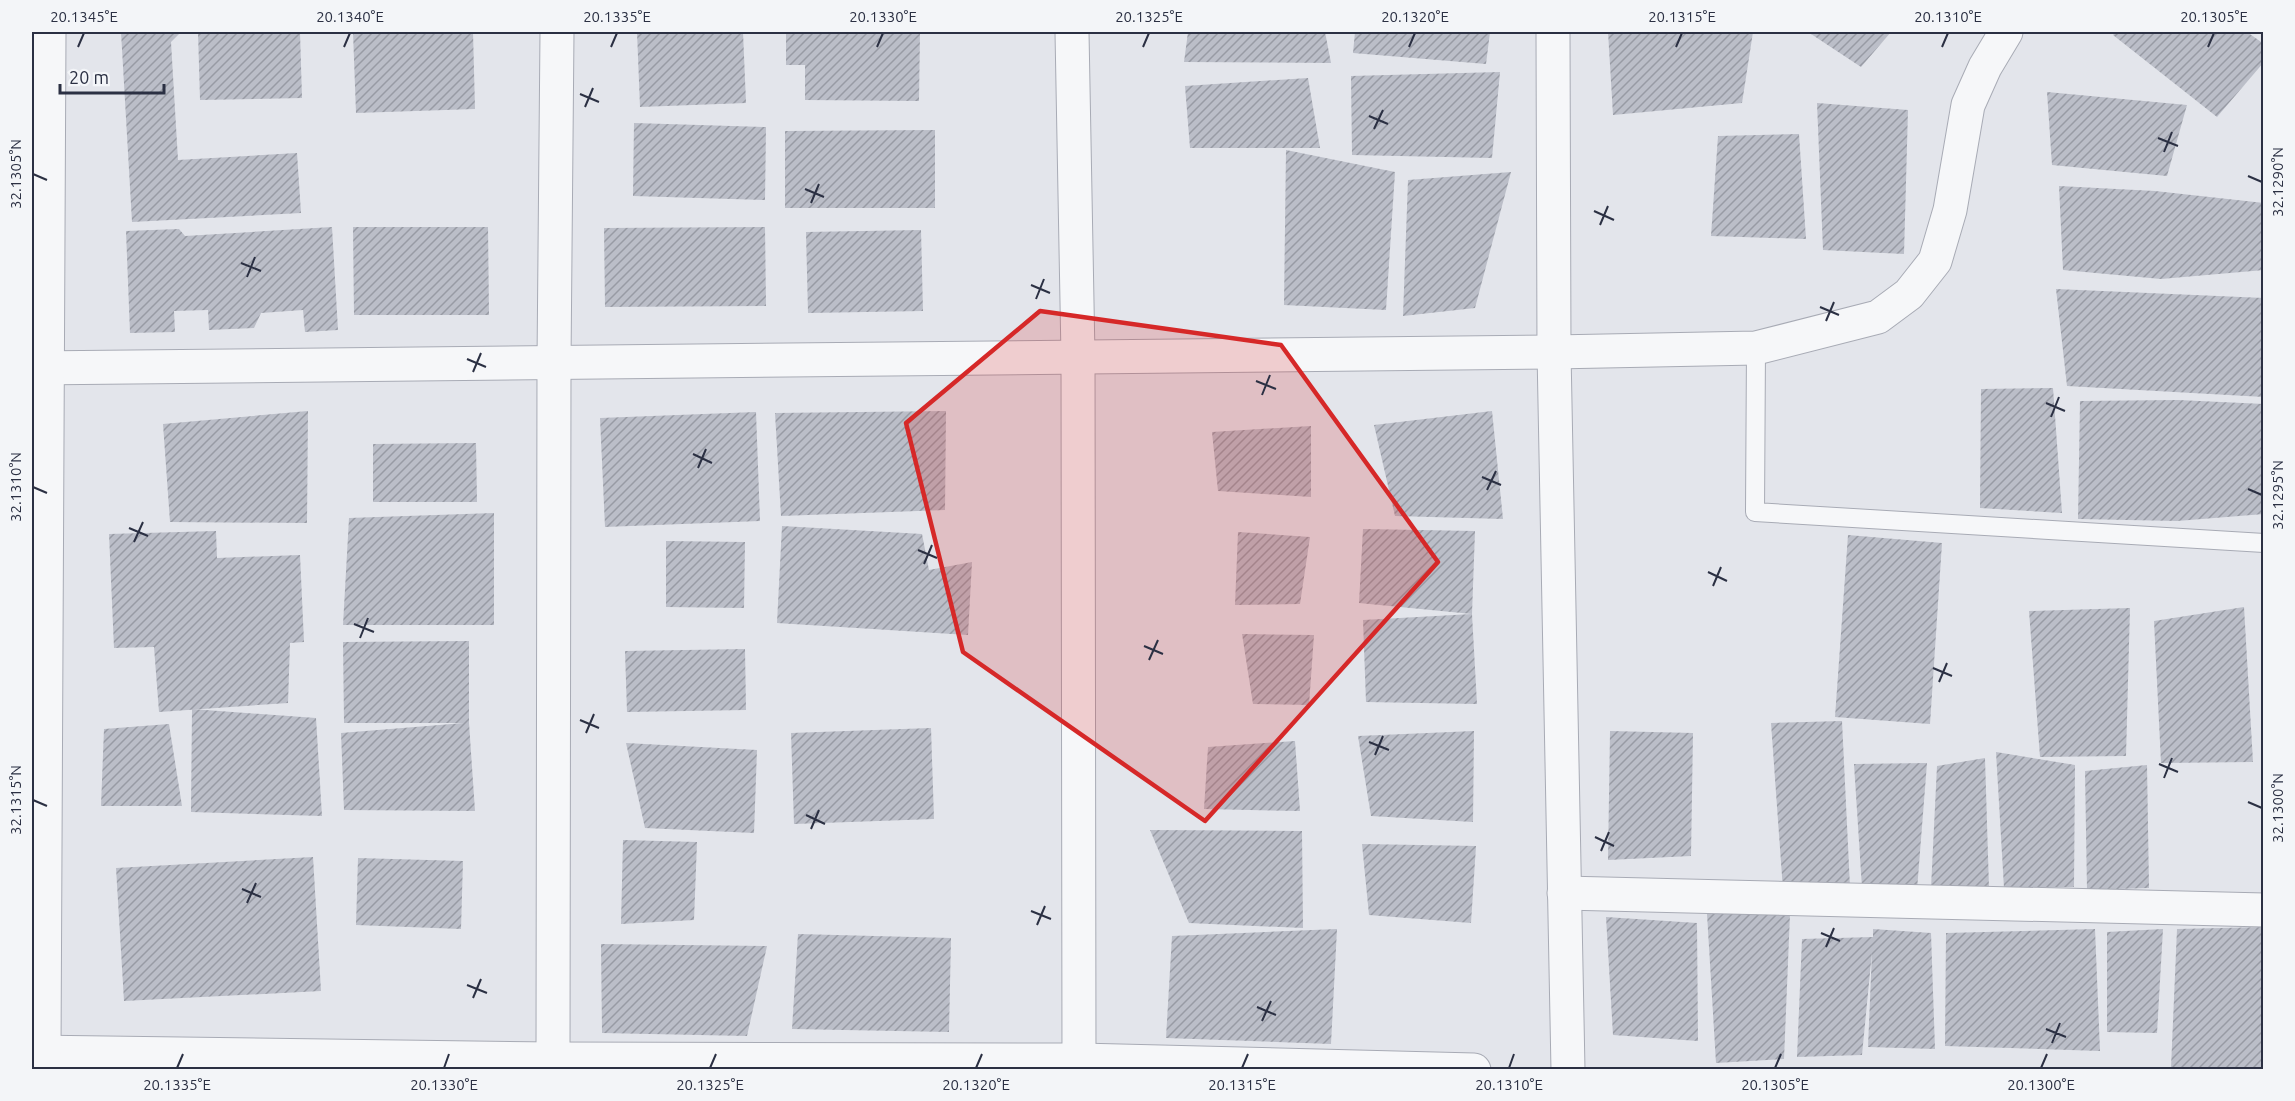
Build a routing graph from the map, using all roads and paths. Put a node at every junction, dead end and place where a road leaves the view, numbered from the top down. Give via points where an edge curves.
1 (49, 32) edge
2 (557, 32) edge
3 (1072, 32) edge
4 (1553, 32) edge
5 (2006, 32) edge
6 (1756, 348) junction
7 (1554, 352) junction
8 (1078, 356) junction
9 (554, 362) junction
10 (39, 368) edge
11 (2264, 543) edge
12 (1564, 893) junction
13 (2264, 910) edge
14 (38, 1052) edge
15 (554, 1059) junction
16 (1079, 1065) edge
17 (1474, 1070) edge
18 (1568, 1070) edge

1 - 10 street
2 - 9 street
3 - 8 street
4 - 7 street
5 - 6 street via 1968,105 1950,210 1935,261 1909,294 1878,317
6 - 7 street
6 - 11 lane via 1755,512
7 - 8 street
7 - 12 street
8 - 9 street
8 - 16 street
9 - 10 street
9 - 15 street
10 - 14 street
12 - 13 street
12 - 18 street
14 - 15 street
15 - 16 street
16 - 17 street

